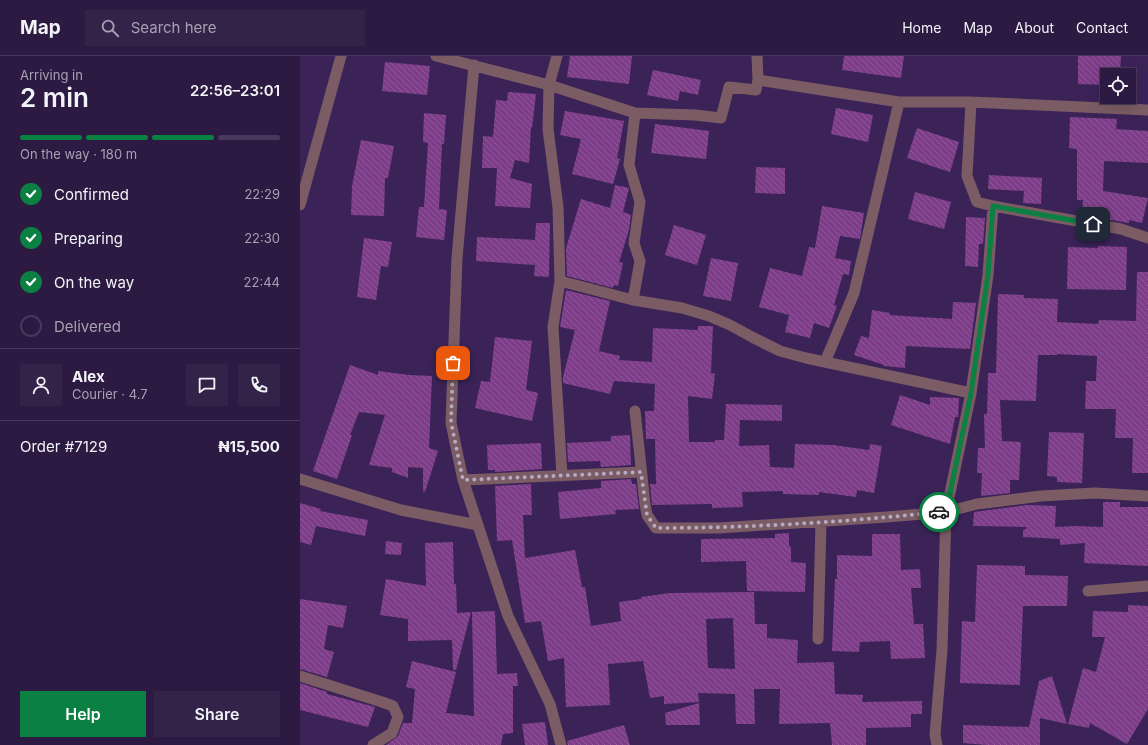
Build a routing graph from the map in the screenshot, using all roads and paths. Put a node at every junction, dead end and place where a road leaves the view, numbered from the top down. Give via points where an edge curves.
1 (341, 56) edge
2 (436, 56) edge
3 (557, 56) edge
4 (757, 56) edge
5 (474, 65) junction
6 (758, 80) junction
7 (549, 85) junction
8 (899, 102) junction
9 (971, 102) junction
10 (1148, 110) edge
11 (635, 113) junction
12 (300, 205) edge
13 (993, 206) junction
14 (1148, 238) edge
15 (560, 281) junction
16 (633, 300) junction
17 (825, 362) junction
18 (971, 393) junction
19 (635, 411) dead end
20 (641, 472) junction
21 (562, 476) junction
22 (300, 479) edge
23 (463, 480) junction
24 (1148, 496) edge
25 (946, 512) junction
26 (821, 522) junction
27 (478, 525) junction
28 (1148, 586) edge
29 (1088, 591) dead end
30 (818, 639) dead end
31 (300, 676) edge
32 (373, 745) edge
33 (561, 745) edge
34 (937, 745) edge

1 - 12 street
2 - 5 street
3 - 7 street
4 - 6 street
5 - 7 street
5 - 23 street via 457,258 451,422
6 - 8 street
6 - 11 street via 756,90 729,87 720,118
7 - 11 street
7 - 15 street via 548,128 558,207
8 - 9 street
8 - 17 street via 854,293
9 - 10 street
9 - 13 street via 967,176 978,202
11 - 16 street via 629,166 640,202 634,243 640,261
13 - 14 street via 1121,229
13 - 18 street via 988,275
15 - 16 street
15 - 21 street via 552,327
16 - 17 street via 682,308 709,316 780,351
17 - 18 street
18 - 25 street
19 - 20 street
20 - 21 street
20 - 26 street via 647,515 656,528 719,528
21 - 23 street
22 - 27 street via 401,510
23 - 27 street
24 - 25 street via 1095,493 1041,496 978,504
25 - 26 street
25 - 34 street via 942,650 935,735
26 - 30 street
27 - 33 street via 508,616 550,704
28 - 29 street
31 - 32 street via 393,706 398,717 392,733

